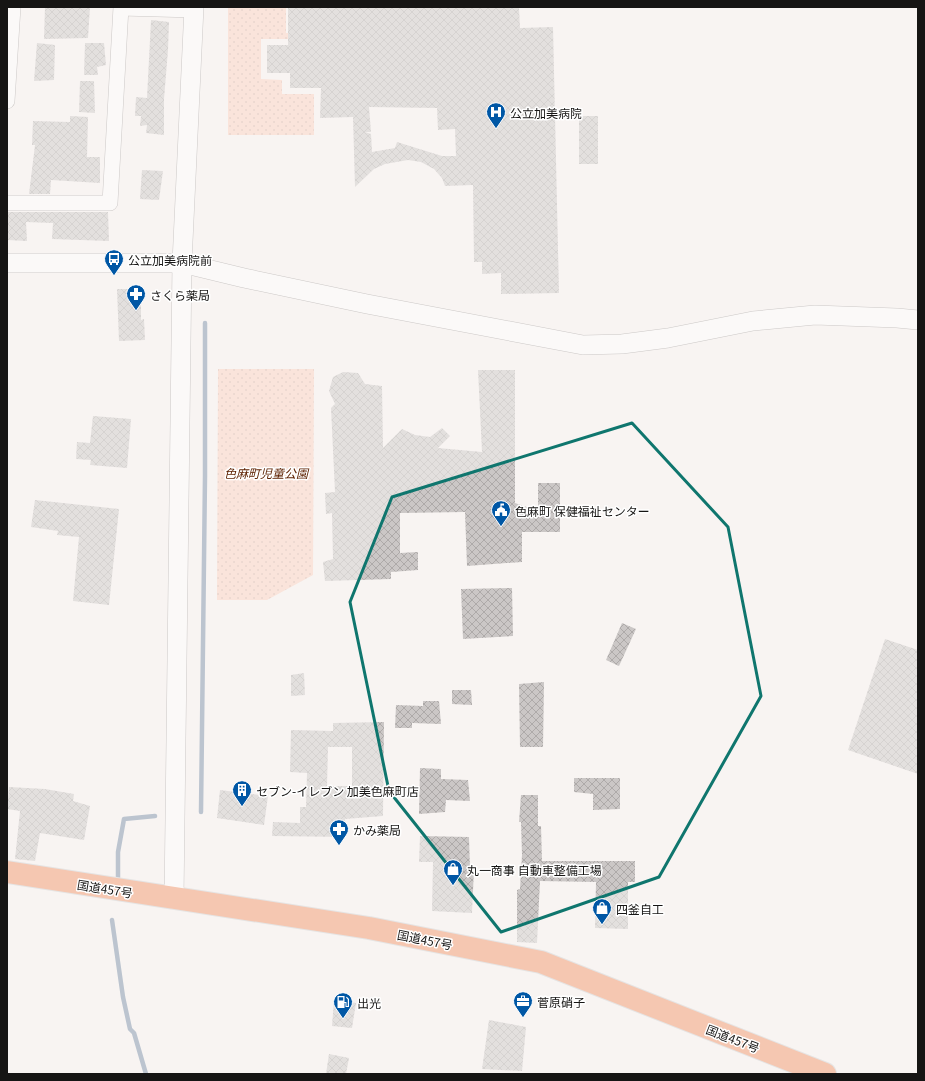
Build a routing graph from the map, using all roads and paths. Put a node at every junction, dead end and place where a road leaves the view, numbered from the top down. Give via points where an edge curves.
1 (13, 7) edge
2 (120, 7) edge
3 (194, 8) edge
4 (7, 101) edge
5 (7, 203) edge
6 (7, 263) edge
7 (182, 263) junction
8 (918, 320) edge
9 (7, 872) edge
10 (174, 898) junction
11 (825, 1074) edge

1 - 4 street
2 - 3 street
2 - 5 street via 110,202
3 - 7 street
6 - 7 street
7 - 8 street via 367,304 583,344 622,344 668,338 753,321 815,315
7 - 10 street
9 - 10 highway, 国道457号
10 - 11 highway, 国道457号 via 370,928 541,962

